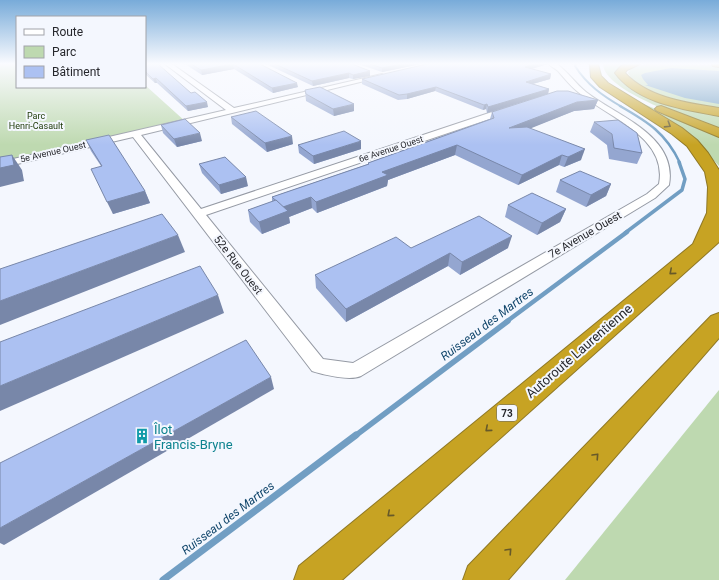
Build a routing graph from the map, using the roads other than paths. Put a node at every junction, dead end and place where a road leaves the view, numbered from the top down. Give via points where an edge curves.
1 (205, 91) edge
2 (304, 91) edge
3 (582, 91) edge
4 (611, 91) edge
5 (622, 91) edge
6 (643, 91) edge
7 (587, 95) junction
8 (574, 96) edge
9 (516, 107) edge
10 (233, 111) junction
11 (719, 112) edge
12 (135, 133) junction
13 (719, 133) edge
14 (0, 165) edge
15 (197, 214) junction
16 (710, 239) edge
17 (712, 333) edge
18 (355, 371) joint
19 (313, 580) edge
20 (482, 580) edge

1 - 10 street
2 - 10 street, 5e Avenue Ouest
3 - 7 street, 7e Avenue Ouest
4 -> 16 highway via 677,131 703,156 713,172 716,188 716,214
5 - 13 highway
6 - 11 highway via 677,103
7 - 8 street
7 - 18 street, 7e Avenue Ouest via 647,138 659,153 665,169 664,185 651,196
9 - 15 street, 6e Avenue Ouest
10 - 12 street, 5e Avenue Ouest
12 - 14 street, 5e Avenue Ouest
12 - 15 street, 52e Rue Ouest
15 - 18 street, 52e Rue Ouest via 318,366
16 -> 19 highway, Autoroute Laurentienne / 73
20 -> 17 highway

